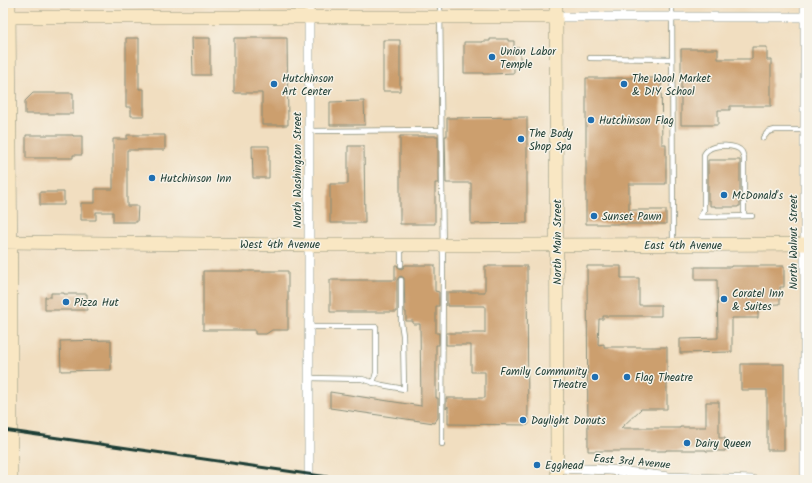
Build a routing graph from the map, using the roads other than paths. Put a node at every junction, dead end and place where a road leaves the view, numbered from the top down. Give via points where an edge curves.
1 (9, 3) edge
2 (309, 3) edge
3 (440, 3) edge
4 (556, 3) edge
5 (672, 3) edge
6 (805, 3) edge
7 (672, 16) junction
8 (6, 17) edge
9 (309, 17) junction
10 (440, 17) junction
11 (556, 17) junction
12 (807, 17) edge
13 (590, 58) dead end
14 (672, 59) junction
15 (6, 130) edge
16 (441, 130) junction
17 (807, 130) edge
18 (309, 131) junction
19 (763, 138) dead end
20 (744, 216) junction
21 (752, 216) dead end
22 (7, 242) edge
23 (807, 244) edge
24 (309, 245) junction
25 (401, 245) junction
26 (442, 245) junction
27 (556, 245) junction
28 (673, 245) junction
29 (401, 265) dead end
30 (401, 280) dead end
31 (7, 293) edge
32 (309, 327) junction
33 (309, 378) junction
34 (373, 383) junction
35 (442, 444) dead end
36 (557, 474) edge
37 (11, 480) edge
38 (309, 480) edge
39 (753, 480) edge
40 (805, 480) edge

1 - 8 main road
2 - 9 street, North Washington Street
3 - 10 lane
4 - 11 main road, North Main Street
5 - 7 lane
6 - 12 street, North Walnut Street
7 - 11 street
7 - 12 street
7 - 14 lane
8 - 9 main road
8 - 15 main road
9 - 10 main road
9 - 18 street, North Washington Street
10 - 11 main road
10 - 16 lane
11 - 27 main road, North Main Street
12 - 17 street, North Walnut Street
13 - 14 lane
14 - 28 lane
15 - 22 main road
16 - 18 lane
16 - 26 lane
17 - 19 lane via 775,130 768,132
17 - 23 street, North Walnut Street
18 - 24 street, North Washington Street
20 - 20 lane via 700,217 704,210 704,155 707,150 726,146 736,147 742,152
20 - 21 lane
22 - 24 main road, West 4th Avenue
22 - 31 main road
23 - 28 main road, East 4th Avenue
23 - 40 street, North Walnut Street
24 - 25 main road, West 4th Avenue
24 - 32 street, North Washington Street
25 - 26 main road, West 4th Avenue
25 - 29 lane
26 - 27 main road, West 4th Avenue
26 - 35 lane
27 - 28 main road, East 4th Avenue
27 - 36 main road, North Main Street
30 - 34 lane via 404,389
31 - 37 main road
32 - 33 street, North Washington Street
32 - 34 lane via 376,327 376,373
33 - 34 lane via 362,379
33 - 38 street, North Washington Street
36 - 39 street, East 3rd Avenue via 610,470

